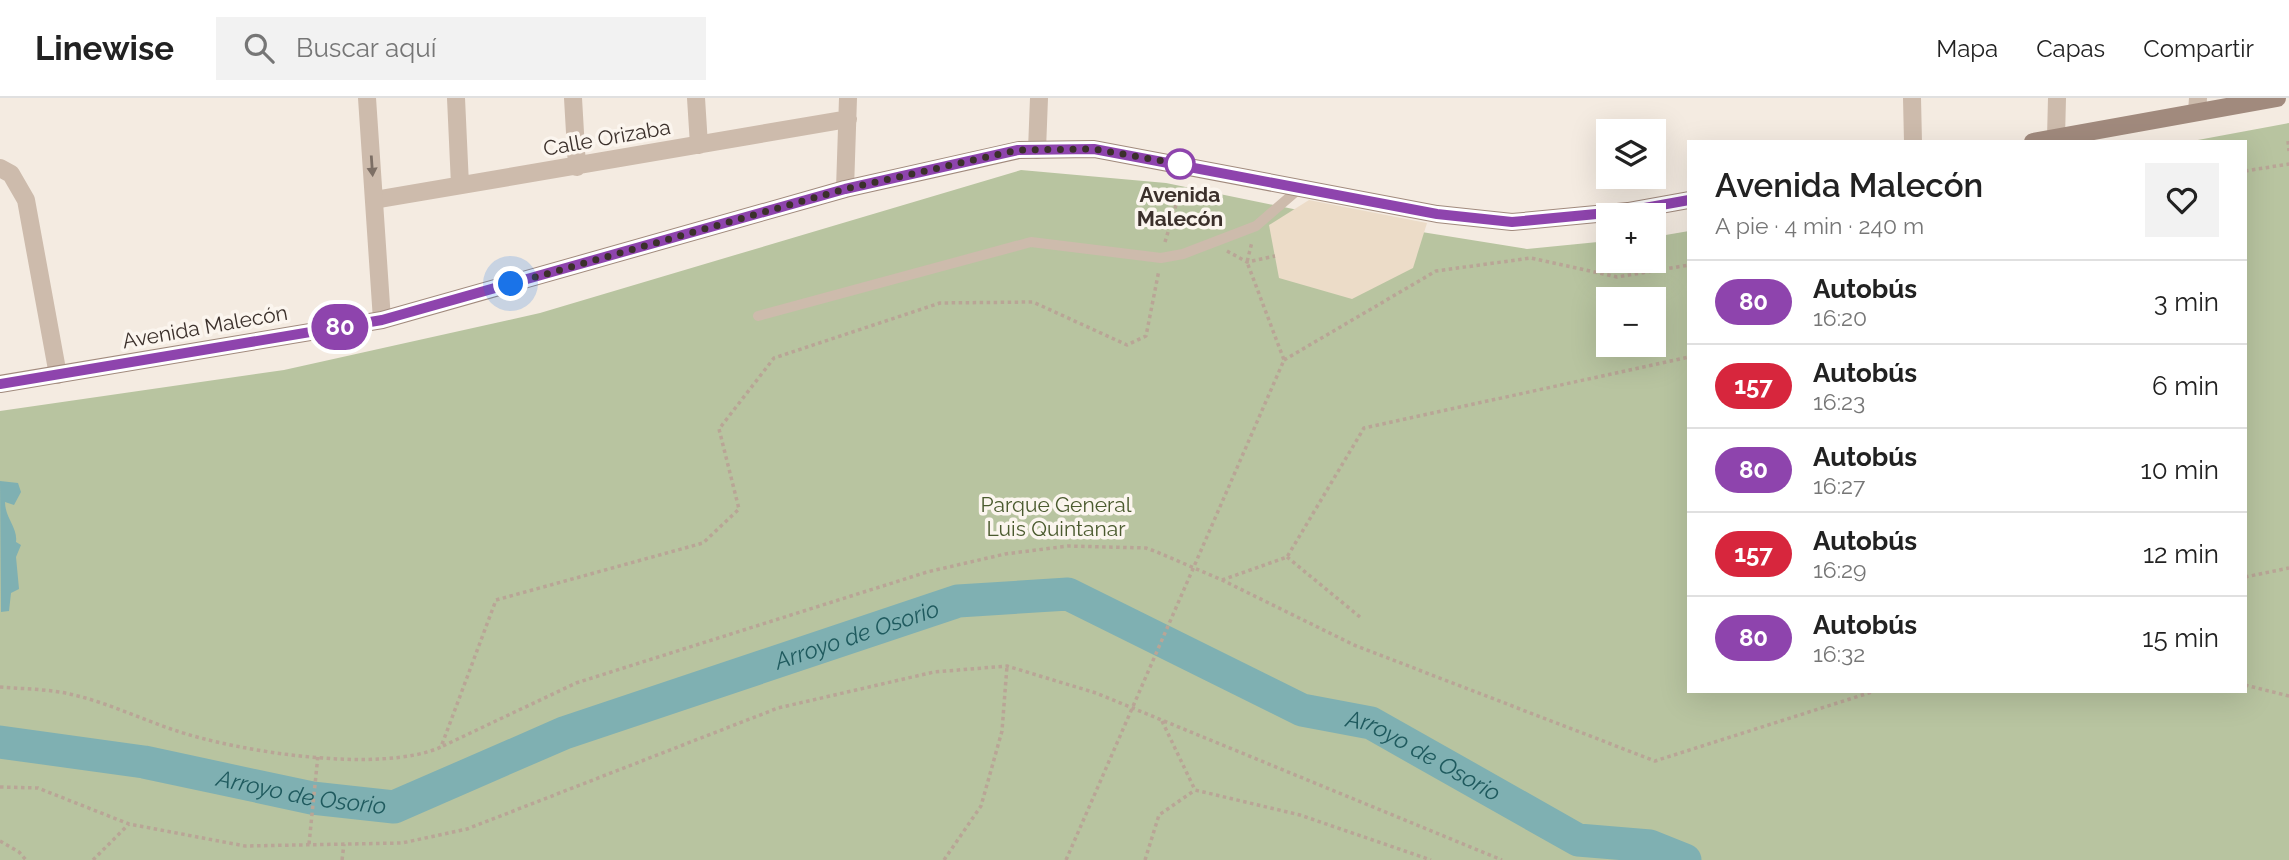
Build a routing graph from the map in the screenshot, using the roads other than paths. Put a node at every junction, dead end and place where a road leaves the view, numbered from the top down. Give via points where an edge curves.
1 (367, 98) edge
2 (456, 98) edge
3 (573, 98) edge
4 (696, 98) edge
5 (848, 98) edge
6 (1038, 98) edge
7 (1912, 98) edge
8 (2057, 98) edge
9 (2277, 98) edge
10 (2198, 105) edge
11 (848, 119) junction
12 (2056, 138) junction
13 (1913, 140) edge
14 (2044, 140) edge
15 (699, 145) junction
16 (1037, 150) junction
17 (578, 167) junction
18 (0, 168) edge
19 (460, 185) junction
20 (1300, 188) junction
21 (845, 189) junction
22 (374, 200) junction
23 (1687, 200) edge
24 (758, 316) dead end
25 (382, 320) junction
26 (58, 376) junction
27 (0, 384) edge

1 -> 22 street
2 - 19 street
3 - 17 street
4 - 15 street
5 - 11 street
6 - 16 street
7 - 13 street
8 - 12 street
9 - 10 main road
10 - 12 main road
11 - 15 street, Calle Orizaba
11 - 21 street
12 - 14 main road
15 - 17 street, Calle Orizaba
16 - 20 main road, Avenida Malecón via 1094,149
16 - 21 main road, Avenida Malecón via 1018,150
17 - 19 street, Calle Orizaba
18 - 26 street via 11,174 26,200
19 - 22 street, Calle Orizaba
20 - 23 main road, Avenida Malecón via 1437,214 1512,222
20 - 24 lane via 1256,226 1161,258 1031,242
21 - 25 main road, Avenida Malecón
22 - 25 street
25 - 26 main road, Avenida Malecón
26 - 27 main road, Avenida Malecón

